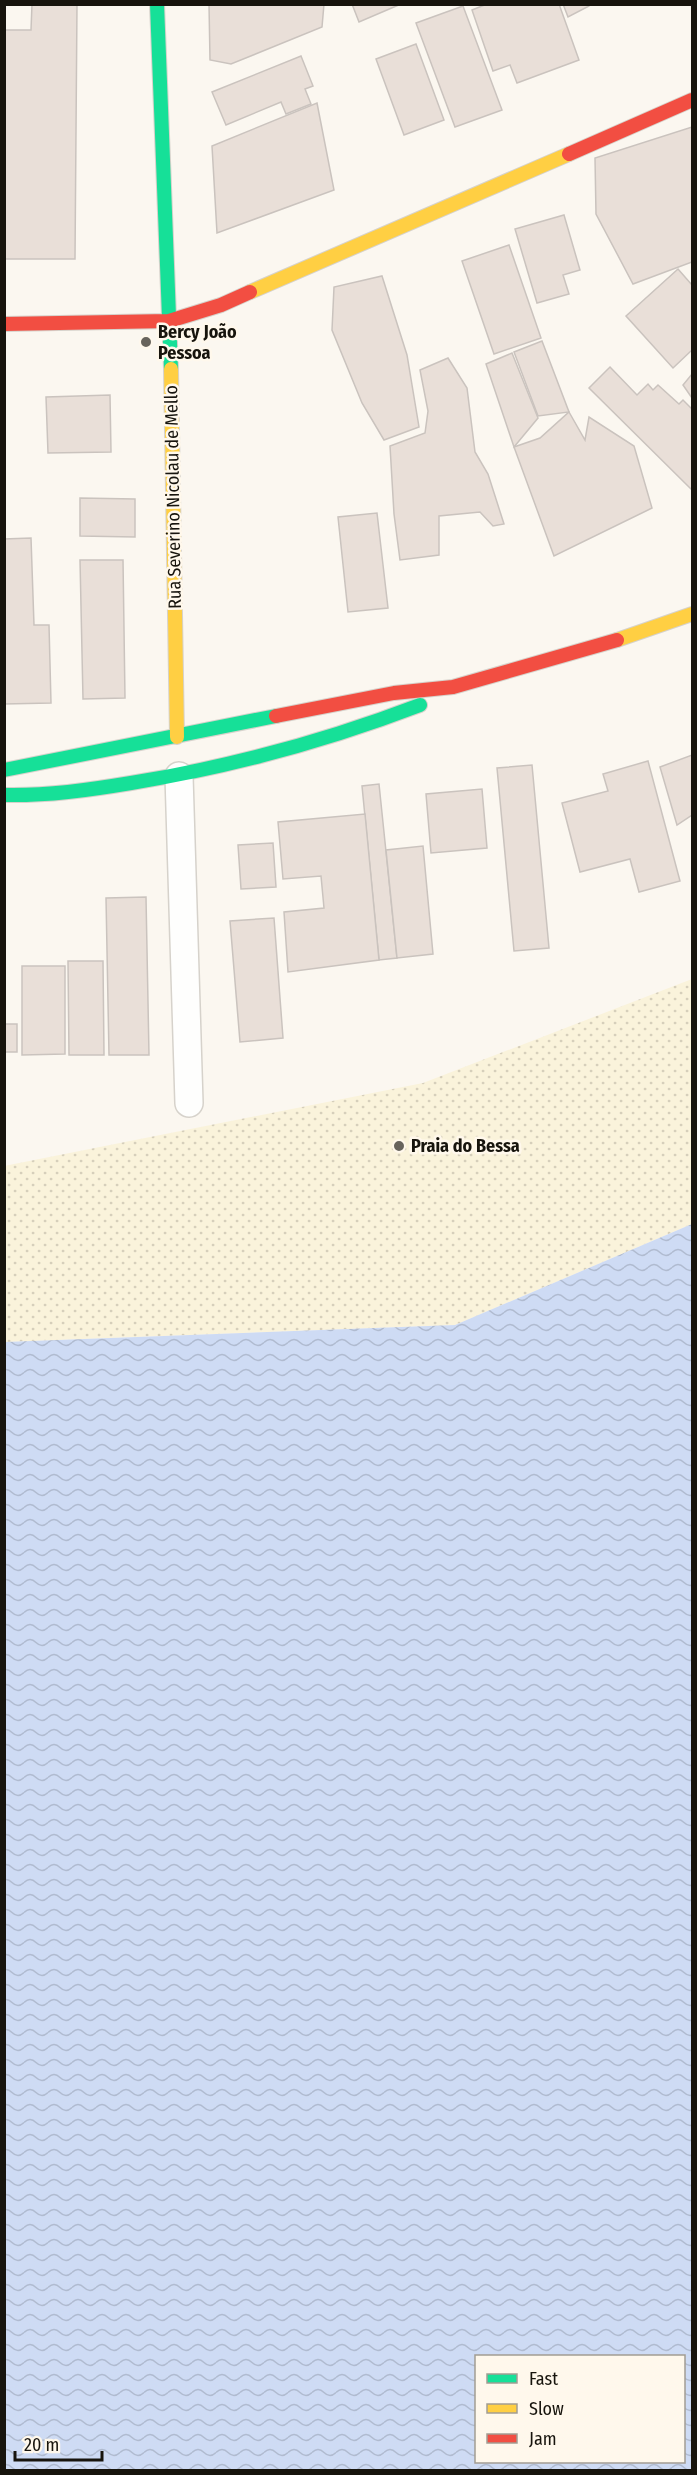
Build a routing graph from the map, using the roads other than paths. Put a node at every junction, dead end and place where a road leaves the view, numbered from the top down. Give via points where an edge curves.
1 (157, 4) edge
2 (693, 100) edge
3 (170, 321) junction
4 (4, 324) edge
5 (693, 614) edge
6 (453, 687) junction
7 (177, 737) junction
8 (4, 770) edge
9 (179, 776) junction
10 (4, 795) edge
11 (189, 1102) dead end

1 - 3 main road, Rua Severino Nicolau de Mello
2 - 3 main road via 231,301
3 - 4 main road
3 - 7 main road, Rua Severino Nicolau de Mello
5 - 6 main road
6 - 7 main road via 394,693
6 - 9 main road via 419,705 331,737
7 - 8 main road
9 - 10 main road via 74,791
9 - 11 street

